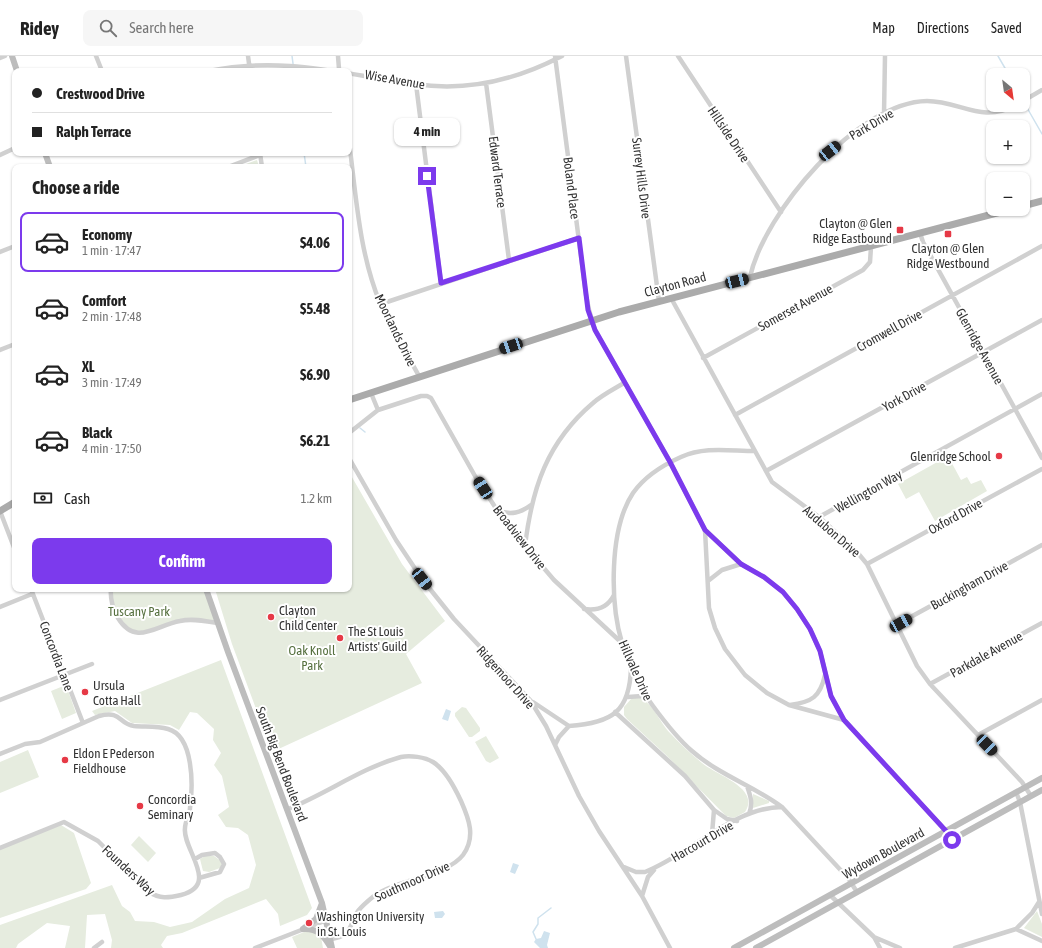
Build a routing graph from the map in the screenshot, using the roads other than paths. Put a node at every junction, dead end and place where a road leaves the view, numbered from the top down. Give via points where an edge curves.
1 (5, 56) edge
2 (12, 56) edge
3 (96, 56) edge
4 (338, 56) edge
5 (562, 56) edge
6 (626, 56) edge
7 (678, 56) edge
8 (885, 56) edge
9 (0, 58) edge
10 (249, 58) edge
11 (555, 58) edge
12 (262, 59) dead end
13 (305, 61) dead end
14 (16, 68) edge
15 (101, 68) edge
16 (218, 68) edge
17 (250, 68) edge
18 (331, 68) edge
19 (339, 68) edge
20 (352, 72) edge
21 (486, 83) junction
22 (416, 84) junction
23 (1042, 90) edge
24 (1030, 97) edge
25 (1000, 112) edge
26 (884, 114) junction
27 (12, 149) edge
28 (0, 154) edge
29 (255, 156) edge
30 (351, 156) edge
31 (235, 164) edge
32 (1042, 201) edge
33 (1030, 204) edge
34 (781, 212) junction
35 (986, 216) edge
36 (920, 233) junction
37 (579, 238) junction
38 (871, 246) junction
39 (1042, 246) edge
40 (12, 247) edge
41 (0, 252) edge
42 (509, 260) junction
43 (750, 277) junction
44 (441, 283) junction
45 (952, 295) junction
46 (671, 298) junction
47 (658, 301) junction
48 (381, 304) junction
49 (591, 320) junction
50 (1042, 320) edge
51 (12, 345) edge
52 (0, 350) edge
53 (984, 352) junction
54 (703, 358) junction
55 (419, 376) junction
56 (624, 383) junction
57 (371, 393) junction
58 (1042, 394) edge
59 (352, 399) edge
60 (1015, 409) junction
61 (378, 410) junction
62 (735, 415) junction
63 (352, 431) edge
64 (755, 451) junction
65 (1042, 458) edge
66 (670, 462) junction
67 (352, 463) edge
68 (1042, 469) edge
69 (766, 471) junction
70 (12, 504) edge
71 (531, 505) junction
72 (12, 509) edge
73 (0, 511) edge
74 (498, 512) junction
75 (819, 518) junction
76 (705, 530) junction
77 (12, 542) edge
78 (1042, 545) edge
79 (524, 546) junction
80 (741, 564) junction
81 (867, 564) junction
82 (708, 581) junction
83 (30, 592) edge
84 (32, 592) edge
85 (111, 592) edge
86 (207, 592) edge
87 (615, 593) junction
88 (0, 607) edge
89 (584, 609) junction
90 (1042, 622) edge
91 (217, 623) junction
92 (896, 626) junction
93 (623, 644) junction
94 (92, 664) dead end
95 (631, 666) junction
96 (65, 675) junction
97 (825, 675) junction
98 (930, 684) junction
99 (628, 697) junction
100 (648, 698) junction
101 (0, 700) edge
102 (530, 700) junction
103 (1042, 700) edge
104 (789, 705) junction
105 (615, 712) junction
106 (844, 720) junction
107 (83, 723) junction
108 (569, 726) junction
109 (978, 735) junction
110 (555, 745) junction
111 (0, 754) edge
112 (1042, 778) edge
113 (747, 786) junction
114 (1026, 787) junction
115 (1042, 790) edge
116 (1016, 792) junction
117 (1031, 796) junction
118 (1020, 802) junction
119 (782, 807) junction
120 (288, 809) junction
121 (714, 810) junction
122 (748, 814) junction
123 (737, 821) junction
124 (946, 831) junction
125 (712, 834) junction
126 (952, 840) junction
127 (0, 848) edge
128 (195, 859) junction
129 (623, 867) junction
130 (655, 868) junction
131 (199, 878) junction
132 (852, 883) junction
133 (857, 892) junction
134 (830, 895) junction
135 (642, 896) junction
136 (1039, 902) junction
137 (322, 903) junction
138 (838, 903) junction
139 (1042, 914) edge
140 (327, 920) junction
141 (1016, 929) junction
142 (303, 930) junction
143 (874, 937) junction
144 (331, 940) junction
145 (1042, 941) edge
146 (102, 942) dead end
147 (94, 948) edge
148 (255, 948) edge
149 (332, 948) edge
150 (670, 948) edge
151 (734, 948) edge
152 (756, 948) edge
153 (880, 948) edge
154 (900, 948) edge
155 (955, 948) edge

1 - 9 street
2 - 14 street
3 - 15 street
4 - 19 street
5 - 11 street, Wise Avenue
6 - 47 street, Surrey Hills Drive
7 - 34 street, Hillside Drive
8 - 26 street
10 - 12 street
10 - 16 street
10 - 17 street
11 - 21 street, Wise Avenue via 525,74
11 - 37 street, Boland Place
13 - 18 street, Wise Avenue
20 - 22 street, Wise Avenue
21 - 22 street, Wise Avenue via 451,86
21 - 42 street, Edward Terrace
22 - 44 street
23 - 24 street
25 - 26 street, Park Drive via 979,113 927,101 907,104
26 - 34 street, Park Drive via 830,151
27 - 28 street
29 - 31 street
30 - 48 street, Moorlands Drive via 365,252
32 - 33 main road
34 - 43 street, Park Drive via 757,254
35 - 36 main road, Clayton Road
36 - 38 main road, Clayton Road
36 - 45 street, Glenridge Avenue
37 - 42 street
37 - 49 street, Boland Place
38 - 43 main road, Clayton Road
38 - 54 street, Somerset Avenue via 870,262 863,270
39 - 45 street, Cromwell Drive
40 - 41 street
42 - 44 street
43 - 46 main road, Clayton Road
44 - 48 street
45 - 53 street, Glenridge Avenue
45 - 62 street, Cromwell Drive
46 - 47 main road, Clayton Road
46 - 54 street, Audubon Drive
47 - 49 main road, Clayton Road
48 - 55 street, Moorlands Drive
49 - 55 main road, Clayton Road
49 - 56 street, Boland Place
50 - 53 street, York Drive
51 - 52 street
53 - 60 street, Glenridge Avenue
53 - 69 street, York Drive
54 - 62 street, Audubon Drive
55 - 57 main road, Clayton Road
56 - 66 street, Boland Place
56 - 71 street via 594,402 557,443 538,480
57 - 59 main road, Clayton Road
57 - 61 street
58 - 60 street, Wellington Way
60 - 65 street, Glenridge Avenue
60 - 75 street, Wellington Way
61 - 63 street
61 - 74 street, Broadview Drive via 421,396 431,398
62 - 64 street, Audubon Drive
64 - 66 street, Hillvale Drive via 706,450
64 - 69 street, Audubon Drive
66 - 76 street, Boland Place
66 - 87 street, Hillvale Drive via 642,483 622,515 616,550
67 - 102 street, Ridgemoor Drive via 396,540 422,579 454,619
68 - 81 street, Oxford Drive
69 - 75 street, Audubon Drive via 776,486
70 - 73 main road
71 - 74 street via 514,514
71 - 79 street
72 - 73 main road
73 - 77 street
74 - 79 street, Broadview Drive
75 - 81 street, Audubon Drive
76 - 80 street
76 - 82 street
78 - 92 street, Buckingham Drive
79 - 89 street, Broadview Drive
80 - 82 street via 722,570
80 - 97 street via 783,592 799,612 820,651
81 - 92 street, Audubon Drive
82 - 104 street via 709,608 725,649 746,675 767,693
83 - 88 street
84 - 96 street, Concordia Lane
85 - 91 street via 114,612 124,628 136,633 151,631 181,620
86 - 91 street, South Big Bend Boulevard
87 - 89 street via 604,607 595,610
87 - 93 street, Hillvale Drive
89 - 93 street, Broadview Drive
90 - 98 street, Parkdale Avenue
91 - 120 street, South Big Bend Boulevard
92 - 98 street, Audubon Drive via 917,666
93 - 95 street, Hillvale Drive
94 - 96 street
95 - 99 street
95 - 100 street, Hillvale Drive
96 - 101 street
96 - 107 street, Concordia Lane
97 - 104 street via 822,688 817,695 808,701
97 - 106 street via 831,696
98 - 109 street, Audubon Drive
99 - 100 street
99 - 105 street
100 - 113 street, Hillvale Drive via 692,751
102 - 108 street
102 - 110 street, Ridgemoor Drive
103 - 109 street
104 - 106 street
105 - 108 street via 603,721
105 - 121 street via 685,776
106 - 124 street
107 - 111 street via 40,742 24,744
107 - 128 street via 99,716 114,714 128,725 169,729 179,736 187,748 191,768 190,809 184,828
108 - 110 street
109 - 114 street, Audubon Drive
110 - 129 street, Ridgemoor Drive via 579,796
112 - 114 street, Wydown Boulevard
113 - 119 street, Hillvale Drive via 770,797
113 - 122 street, Harcourt Drive via 752,799
114 - 116 street, Wydown Boulevard
114 - 117 street, Audubon Drive
115 - 117 street, Wydown Boulevard
116 - 118 street
116 - 124 street, Wydown Boulevard
117 - 118 street, Wydown Boulevard
118 - 126 street, Wydown Boulevard
118 - 136 street
119 - 122 street, Harcourt Drive via 768,807
119 - 132 street, Hillvale Drive
120 - 137 street, South Big Bend Boulevard
120 - 144 street, Southmoor Drive via 379,765 402,757 417,757 433,762 446,775 468,816 471,832 463,856 450,866 374,896 358,911 343,936
121 - 123 street via 727,819
121 - 125 street
122 - 123 street, Harcourt Drive
123 - 125 street, Harcourt Drive
124 - 126 street
124 - 132 street, Wydown Boulevard
125 - 130 street, Harcourt Drive
126 - 133 street, Wydown Boulevard
127 - 131 street, Founders Way via 64,822 98,841 157,897 162,899 190,891 196,886
128 - 131 street
128 - 131 street via 215,853 224,864 220,872
129 - 130 street, Harcourt Drive via 636,872
129 - 135 street, Ridgemoor Drive
130 - 135 street via 648,877
132 - 133 street, Hillvale Drive
132 - 134 street, Wydown Boulevard
133 - 138 street, Wydown Boulevard
134 - 138 street
134 - 151 street, Wydown Boulevard
135 - 150 street, Ridgemoor Drive
136 - 139 street
136 - 141 street
137 - 140 street, South Big Bend Boulevard
137 - 142 street via 316,919
138 - 143 street
138 - 152 street, Wydown Boulevard
140 - 142 street
140 - 144 street, South Big Bend Boulevard
141 - 145 street
141 - 155 street
142 - 148 street
142 - 149 street via 318,932
143 - 153 street
143 - 154 street
144 - 149 street, South Big Bend Boulevard
146 - 147 street

